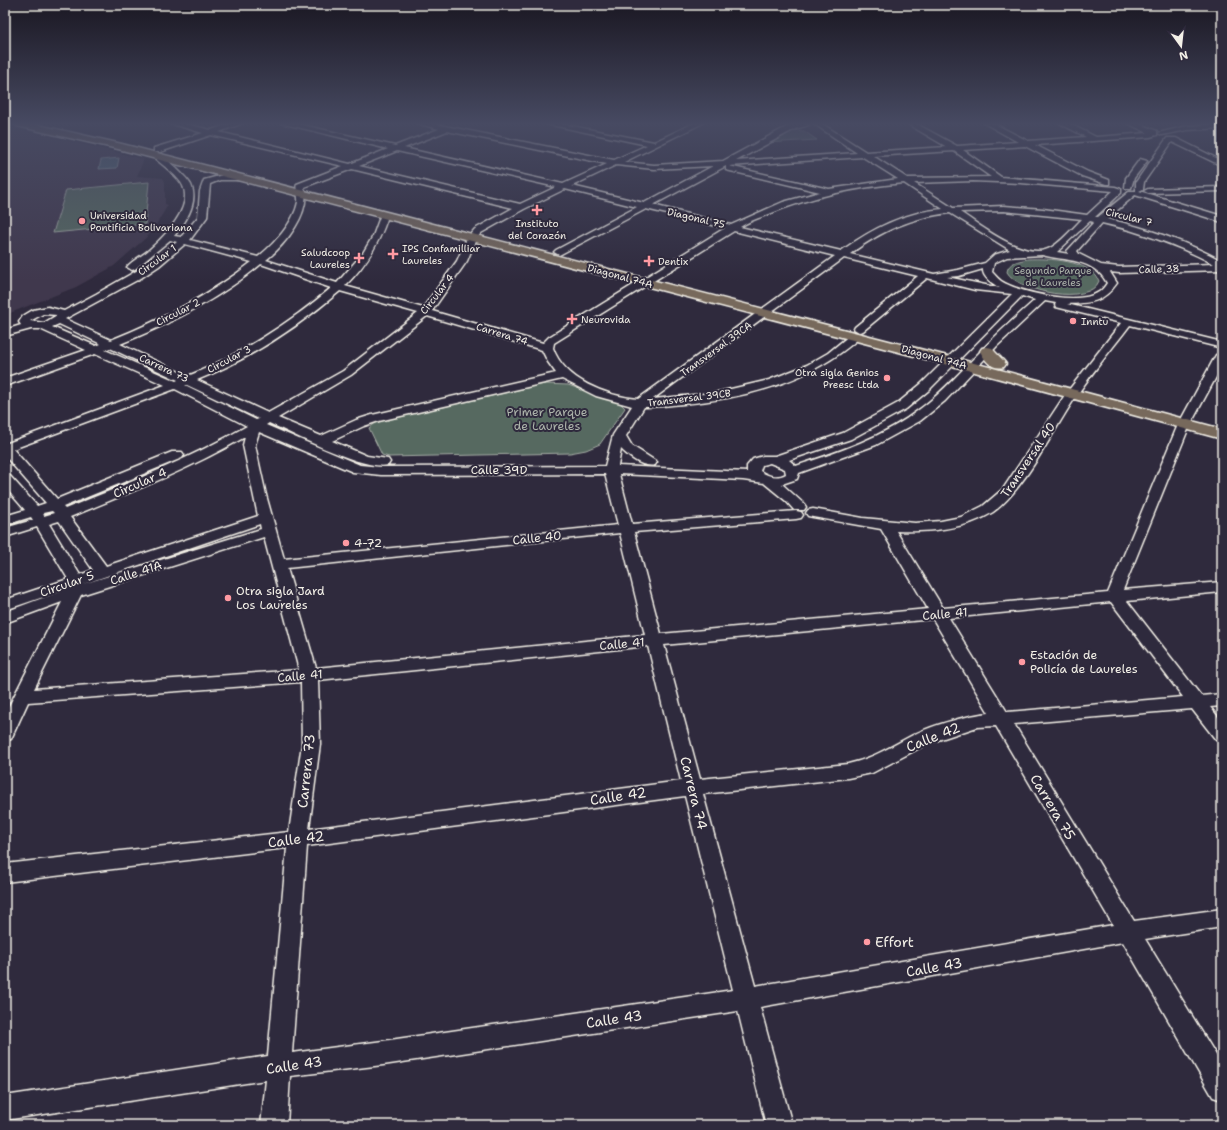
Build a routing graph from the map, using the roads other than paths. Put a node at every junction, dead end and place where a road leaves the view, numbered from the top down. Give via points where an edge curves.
1 (181, 176) edge
2 (233, 176) edge
3 (244, 176) edge
4 (331, 176) edge
5 (393, 176) edge
6 (515, 176) edge
7 (587, 176) edge
8 (703, 176) edge
9 (766, 176) edge
10 (885, 176) edge
11 (898, 176) edge
12 (995, 176) edge
13 (1089, 176) edge
14 (1132, 176) edge
15 (1145, 176) edge
16 (241, 178) junction
17 (998, 178) junction
18 (906, 181) junction
19 (894, 182) junction
20 (563, 187) junction
21 (1222, 189) edge
22 (301, 190) junction
23 (1128, 190) junction
24 (830, 192) junction
25 (205, 199) junction
26 (189, 200) junction
27 (521, 206) junction
28 (645, 206) junction
29 (952, 210) junction
30 (939, 212) junction
31 (384, 216) junction
32 (1087, 218) junction
33 (1222, 219) edge
34 (1099, 221) junction
35 (734, 227) junction
36 (475, 235) junction
37 (169, 237) junction
38 (183, 240) junction
39 (982, 241) dead end
40 (992, 249) dead end
41 (559, 252) junction
42 (1031, 252) junction
43 (1045, 253) junction
44 (844, 256) junction
45 (998, 257) junction
46 (260, 261) junction
47 (1092, 264) junction
48 (987, 265) junction
49 (1222, 266) edge
50 (1222, 274) edge
51 (925, 275) junction
52 (648, 279) junction
53 (1112, 283) junction
54 (339, 287) junction
55 (1016, 292) junction
56 (1103, 294) junction
57 (1047, 300) junction
58 (769, 310) junction
59 (47, 311) junction
60 (426, 312) junction
61 (61, 318) junction
62 (1127, 322) junction
63 (32, 324) junction
64 (5, 327) edge
65 (5, 333) edge
66 (857, 333) junction
67 (114, 345) junction
68 (1222, 345) edge
69 (547, 348) junction
70 (99, 351) junction
71 (1222, 355) edge
72 (979, 359) junction
73 (949, 362) junction
74 (563, 375) junction
75 (5, 382) edge
76 (184, 384) junction
77 (5, 389) edge
78 (1076, 389) junction
79 (640, 404) junction
80 (1188, 417) junction
81 (268, 418) junction
82 (1222, 420) edge
83 (251, 423) junction
84 (1222, 434) edge
85 (619, 435) junction
86 (323, 440) junction
87 (249, 445) junction
88 (221, 446) junction
89 (6, 451) edge
90 (777, 460) junction
91 (650, 462) junction
92 (612, 465) junction
93 (754, 465) junction
94 (790, 475) junction
95 (5, 479) edge
96 (765, 480) junction
97 (796, 506) junction
98 (59, 510) junction
99 (38, 517) junction
100 (5, 521) edge
101 (267, 525) junction
102 (886, 526) junction
103 (626, 529) junction
104 (5, 533) edge
105 (278, 564) junction
106 (102, 572) junction
107 (76, 586) junction
108 (1222, 587) edge
109 (1116, 598) junction
110 (5, 604) edge
111 (939, 614) junction
112 (5, 618) edge
113 (655, 640) junction
114 (309, 675) junction
115 (22, 696) junction
116 (1222, 700) edge
117 (1196, 702) junction
118 (1000, 719) junction
119 (5, 734) edge
120 (1222, 735) edge
121 (693, 788) junction
122 (298, 839) junction
123 (5, 873) edge
124 (1222, 918) edge
125 (1129, 933) junction
126 (746, 999) junction
127 (280, 1066) junction
128 (1222, 1088) edge
129 (5, 1108) edge
130 (274, 1125) edge
131 (779, 1125) edge

1 - 26 street via 190,190
2 - 16 main road, Diagonal 74A
3 - 22 main road, Diagonal 74A
4 - 22 street
5 - 27 street
6 - 20 street, Diagonal 75
7 - 20 street
8 - 28 street
9 - 24 street
10 - 19 street
11 - 18 street
12 - 17 street
13 - 23 street
14 - 23 street
15 - 23 street
16 - 22 main road, Diagonal 74A
16 - 25 street, Circular 1 via 220,178 207,182
17 - 18 street via 936,178
17 - 23 street
18 - 19 street
18 - 29 street
19 - 24 street
19 - 30 street
20 - 27 street
20 - 28 street, Diagonal 75
21 - 23 street
22 - 31 main road, Diagonal 74A
22 - 36 main road, Diagonal 74A
22 - 46 street, Circular 2 via 300,210 295,222 283,239
23 - 32 street
23 - 33 street
23 - 34 street
24 - 35 street via 782,205
25 - 26 street
25 - 38 street, Circular 1 via 202,219
26 - 37 street, Circular 1 via 188,207
27 - 36 street
28 - 35 street, Diagonal 75
28 - 41 street
29 - 30 street, Circular 7
29 - 32 street, Circular 7 via 1017,209
29 - 42 street via 1005,244
30 - 39 street
30 - 44 street, Circular 7 via 920,215 889,226 864,240
31 - 36 main road, Diagonal 74A
31 - 54 street, Circular 3 via 380,232 371,249
32 - 34 street, Circular 7
32 - 43 street via 1060,245
34 - 47 street via 1072,251 1075,256
34 - 49 street, Circular 7 via 1170,240
35 - 44 street, Diagonal 75
35 - 52 street
36 - 41 main road, Diagonal 74A
36 - 52 main road, Diagonal 74A
36 - 60 street, Circular 4 via 462,261
37 - 38 street, Carrera 74
37 - 59 street, Circular 1 via 156,250 120,275
38 - 46 street, Carrera 74
38 - 61 street, Circular 1 via 135,277
40 - 45 street
41 - 52 main road, Diagonal 74A
42 - 43 street, Calle 38
42 - 45 street
43 - 47 street, Calle 38 via 1067,256
44 - 51 street, Diagonal 75
44 - 58 street, Transversal 39CA
45 - 48 street
46 - 54 street, Carrera 74
46 - 67 street, Circular 2 via 193,306
47 - 49 street, Calle 38 via 1119,270
47 - 53 street via 1105,272
48 - 51 street via 959,273
48 - 55 street via 989,276
50 - 53 street, Calle 38 via 1131,277 1119,278
51 - 55 street, Diagonal 75 via 975,287
51 - 66 street, Transversal 39CB
52 - 58 main road, Diagonal 74A
52 - 69 street via 553,338
53 - 56 street
54 - 60 street, Carrera 74
54 - 76 street, Circular 3 via 296,320 238,356
55 - 57 street
55 - 73 street, Calle 39D
56 - 57 street via 1085,299
56 - 62 street via 1102,304
57 - 62 street
57 - 72 street, Calle 39D
58 - 66 main road, Diagonal 74A
58 - 79 street, Transversal 39CA
59 - 61 street, Carrera 73 via 58,312
59 - 63 street, Circular 1 via 31,315
60 - 69 street, Carrera 74
60 - 81 street, Circular 4 via 347,373
61 - 63 street, Circular 1
61 - 67 street, Carrera 73
62 - 68 street
62 - 78 street, Transversal 40
63 - 64 street
63 - 65 street
63 - 70 street, Carrera 73
66 - 73 main road, Diagonal 74A
66 - 73 main road, Diagonal 74A via 927,356 937,364
66 - 79 street, Transversal 39CB via 839,351 823,361 775,382 740,392
67 - 70 street, Circular 2
67 - 76 street, Carrera 73
69 - 74 street via 552,361
70 - 75 street, Circular 2
70 - 76 street, Carrera 73
70 - 77 street, Circular 2
71 - 80 street
72 - 73 main road, Diagonal 74A
72 - 78 main road, Diagonal 74A
72 - 78 main road, Diagonal 74A
72 - 94 street, Calle 39D via 934,405 902,427 859,448
73 - 90 street, Calle 39D via 918,394 874,423 833,442
74 - 79 street, Transversal 39CB via 596,392
74 - 86 street via 376,418
76 - 81 street, Carrera 73
76 - 83 street, Carrera 73
76 - 89 street, Circular 3
78 - 80 main road, Diagonal 74A
78 - 102 street, Transversal 40 via 1008,492 1000,500 979,514 955,523 924,527
79 - 85 street, Transversal 39CA
80 - 82 main road, Diagonal 74A
80 - 84 main road, Diagonal 74A
80 - 109 street via 1117,582
81 - 83 street, Circular 4
81 - 86 street, Calle 39D
83 - 87 street, Carrera 73
83 - 88 street, Circular 4
83 - 92 street, Calle 39D via 358,469 381,471
83 - 98 street, Circular 4
85 - 91 street via 628,450
85 - 92 street, Transversal 39CA
86 - 92 street, Calle 39D via 374,462
87 - 88 street via 238,442
87 - 101 street, Carrera 73
88 - 98 street, Circular 4 via 119,492
89 - 98 street
90 - 93 street, Calle 39D via 764,460
90 - 94 street via 788,464
91 - 92 street, Calle 39D
91 - 93 street, Calle 39D
92 - 96 street, Calle 39D
92 - 103 street, Carrera 74
93 - 96 street via 753,472
94 - 96 street, Calle 39D
94 - 97 street
95 - 99 street
96 - 97 street
97 - 102 street, Calle 40 via 806,517 813,513 868,525
97 - 103 street, Calle 40
98 - 99 street, Circular 4
98 - 106 street
99 - 100 street, Circular 4
99 - 104 street, Circular 4
99 - 107 street
101 - 105 street, Carrera 73
101 - 106 street, Circular 5
101 - 107 street, Calle 41A
102 - 111 street, Carrera 75
103 - 105 street, Calle 40
103 - 113 street, Carrera 74
105 - 114 street, Carrera 73
106 - 107 street, Circular 5
107 - 110 street, Circular 5
107 - 112 street, Calle 41A
107 - 115 street
108 - 109 street, Calle 41
109 - 111 street, Calle 41
109 - 117 street
111 - 113 street, Calle 41
111 - 118 street, Carrera 75
113 - 114 street, Calle 41
113 - 121 street, Carrera 74
114 - 115 street, Calle 41
114 - 122 street, Carrera 73 via 311,744
115 - 119 street
116 - 117 street, Calle 42
117 - 118 street, Calle 42
117 - 120 street
118 - 121 street, Calle 42 via 976,720 923,738 872,766 848,771
118 - 125 street, Carrera 75
121 - 122 street, Calle 42
121 - 126 street, Carrera 74
122 - 123 street, Calle 42
122 - 127 street, Carrera 73
124 - 125 street, Calle 43
125 - 126 street, Calle 43 via 1094,937
125 - 128 street, Carrera 75
126 - 127 street, Calle 43
126 - 131 street, Carrera 74
127 - 129 street, Calle 43
127 - 130 street, Carrera 73

